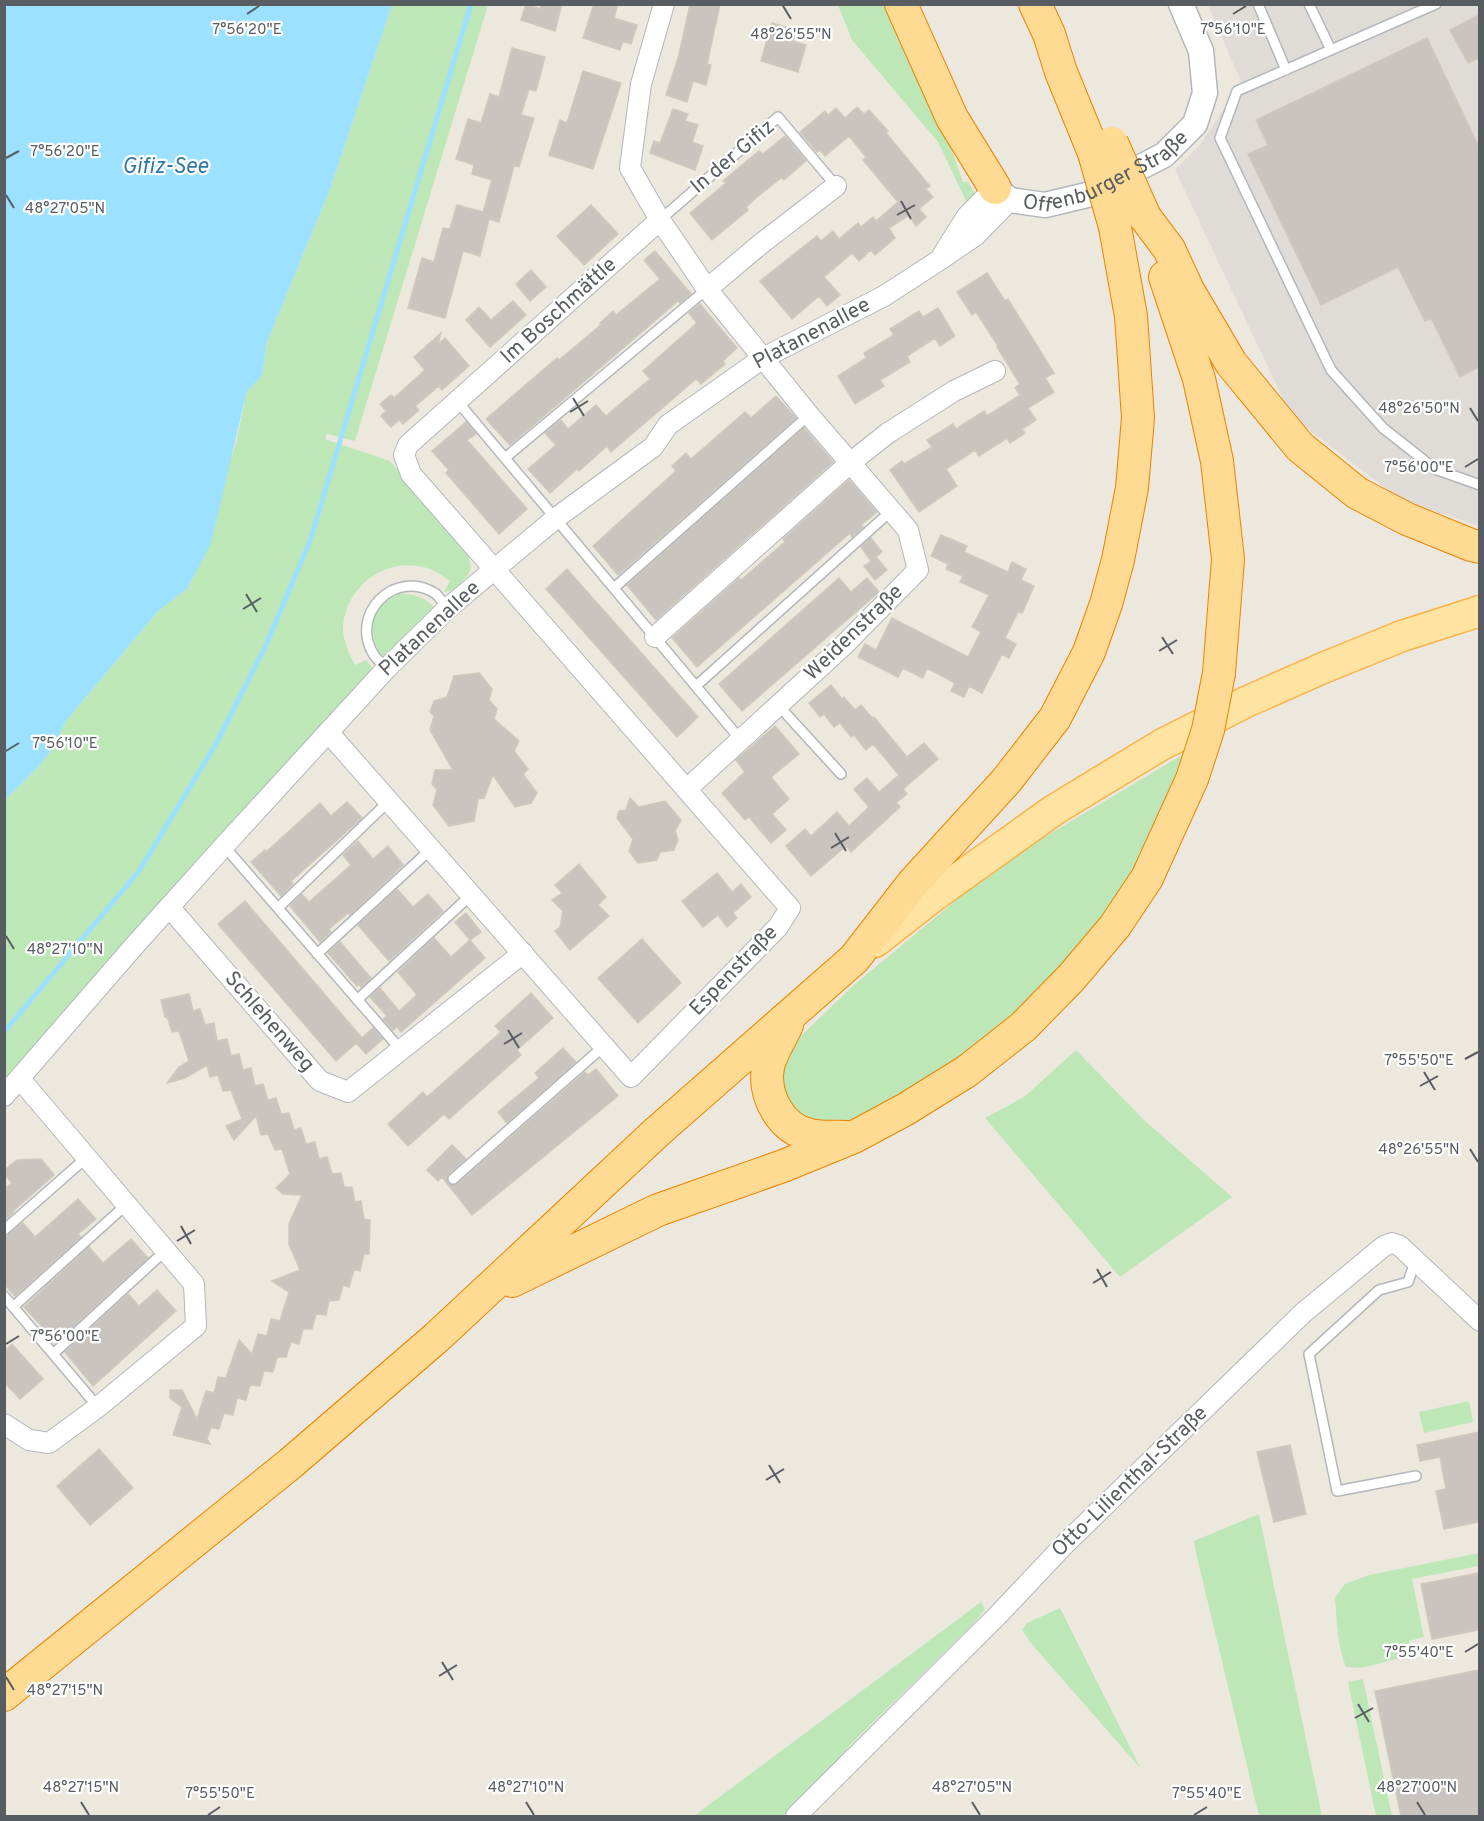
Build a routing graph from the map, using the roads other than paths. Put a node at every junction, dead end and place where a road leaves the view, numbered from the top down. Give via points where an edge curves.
1 (664, 4) edge
2 (901, 4) edge
3 (1020, 4) edge
4 (1035, 4) edge
5 (1181, 4) edge
6 (1258, 4) edge
7 (1309, 4) edge
8 (1436, 4) edge
9 (1051, 19) edge
10 (1331, 50) junction
11 (1286, 70) junction
12 (1072, 77) junction
13 (1103, 148) junction
14 (836, 186) joint
15 (1002, 194) junction
16 (1145, 217) junction
17 (660, 220) junction
18 (707, 289) junction
19 (763, 358) junction
20 (995, 371) dead end
21 (458, 402) junction
22 (809, 415) junction
23 (505, 458) junction
24 (850, 463) junction
25 (1479, 485) edge
26 (891, 511) junction
27 (556, 519) junction
28 (1479, 547) edge
29 (495, 570) junction
30 (614, 588) junction
31 (448, 608) junction
32 (1479, 611) edge
33 (655, 637) junction
34 (387, 668) junction
35 (696, 686) junction
36 (778, 705) junction
37 (328, 732) junction
38 (741, 739) junction
39 (841, 774) dead end
40 (687, 789) junction
41 (389, 801) junction
42 (224, 846) junction
43 (431, 849) junction
44 (471, 895) junction
45 (170, 908) junction
46 (278, 908) junction
47 (317, 954) junction
48 (522, 954) junction
49 (854, 959) junction
50 (357, 1000) junction
51 (793, 1013) junction
52 (604, 1046) junction
53 (401, 1050) junction
54 (20, 1079) junction
55 (4, 1096) edge
56 (854, 1137) junction
57 (86, 1158) junction
58 (453, 1179) dead end
59 (127, 1204) junction
60 (4, 1230) edge
61 (166, 1250) junction
62 (1415, 1262) junction
63 (484, 1294) junction
64 (4, 1296) edge
65 (13, 1307) junction
66 (1479, 1321) edge
67 (53, 1354) junction
68 (98, 1407) junction
69 (4, 1424) edge
70 (1416, 1476) dead end
71 (4, 1695) edge
72 (796, 1816) edge

1 - 17 street via 641,84 630,168
2 - 15 highway via 952,118
3 - 12 highway
4 - 9 highway
5 - 15 street, Offenburger Straße via 1201,51 1205,93 1195,124 1164,155 1087,195 1045,205
6 - 11 lane
7 - 10 lane
8 - 10 lane
9 - 12 highway via 1073,47
10 - 11 lane
11 - 25 lane via 1238,91 1220,138 1331,370 1383,428 1436,469
12 - 13 highway
13 - 16 highway, bridge
13 - 49 highway, bridge via 1131,316 1138,418 1132,488 1118,560 1089,652 1055,718 1007,780 913,883
14 - 17 lane, In der Gifiz via 778,117
14 - 18 street, In der Gifiz
15 - 19 street, Platanenallee via 967,216 938,261 884,296
16 - 28 highway via 1169,249 1188,290 1232,363 1300,447 1357,493 1407,519
16 - 56 highway, bridge via 1199,379 1217,461 1228,559 1219,673 1208,730 1192,779 1147,878 1071,978 1023,1027 967,1071
17 - 18 street
17 - 21 street, Im Boschmättle
18 - 19 street
18 - 23 lane
19 - 22 street, Weidenstraße
19 - 27 street, Platanenallee via 668,425 653,447
20 - 24 street via 954,391
21 - 23 lane
21 - 29 street, Im Boschmättle via 408,445 404,455 411,474
22 - 24 street, Weidenstraße
22 - 30 lane
23 - 27 lane
24 - 26 street, Weidenstraße
24 - 33 street
26 - 35 lane
26 - 36 street, Weidenstraße via 908,530 918,570
27 - 29 street, Platanenallee
27 - 30 lane
29 - 31 street, Platanenallee
29 - 40 street, Espenstraße
30 - 33 lane
31 - 34 street, Platanenallee
31 - 34 lane via 437,595 421,587 403,587 374,603 367,621 367,639 374,656
32 - 49 main road via 1323,668 1161,745 1054,810
33 - 35 lane
34 - 37 street, Platanenallee
35 - 38 lane
36 - 38 street, Weidenstraße
36 - 39 lane
37 - 41 street, Espenstraße
37 - 42 street, Platanenallee
38 - 40 street, Weidenstraße
40 - 52 street, Espenstraße via 790,908 778,927 631,1077
41 - 43 street, Espenstraße
41 - 46 lane
42 - 45 street, Platanenallee
42 - 46 lane
43 - 44 street, Espenstraße
43 - 47 lane
44 - 48 street, Espenstraße
44 - 50 lane
45 - 53 street, Schlehenweg via 320,1082 348,1092
45 - 54 street, Platanenallee
46 - 47 lane
47 - 50 lane
48 - 52 street, Espenstraße
48 - 53 street, Schlehenweg
49 - 51 highway
50 - 53 lane
51 - 56 highway via 768,1066 767,1085 772,1103 795,1130 810,1135
51 - 63 highway via 658,1131
52 - 58 lane
54 - 55 street, Platanenallee
54 - 57 street
56 - 63 highway via 658,1210
57 - 59 street
57 - 60 lane
59 - 61 street
59 - 65 lane
61 - 67 lane
61 - 68 street via 194,1284 196,1326
62 - 66 street, Otto-Lilienthal-Straße
62 - 70 lane via 1408,1282 1379,1290 1309,1354 1337,1491
62 - 72 street, Otto-Lilienthal-Straße via 1392,1242 1303,1313 1066,1543
63 - 71 highway via 291,1463
64 - 65 lane
65 - 67 lane
67 - 68 lane
68 - 69 street via 49,1443 29,1440

